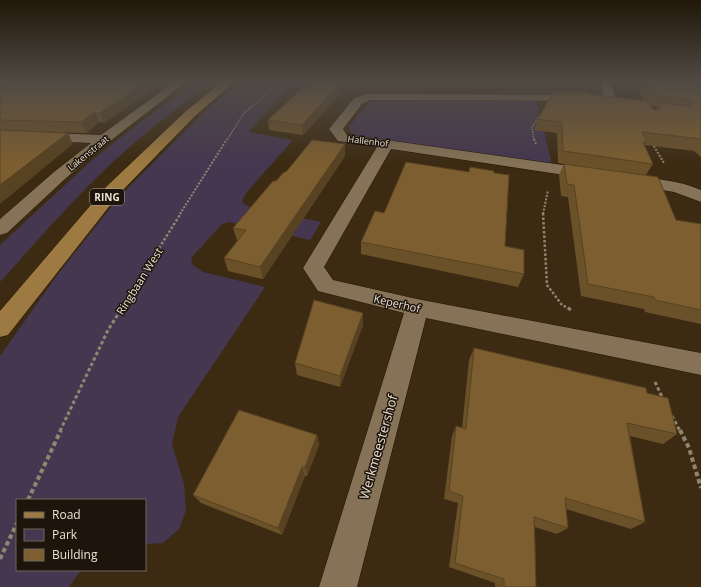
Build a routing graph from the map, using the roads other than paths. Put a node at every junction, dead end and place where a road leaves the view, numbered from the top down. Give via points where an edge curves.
1 (144, 109) edge
2 (196, 109) edge
3 (351, 109) edge
4 (0, 135) edge
5 (104, 139) junction
6 (387, 143) junction
7 (606, 177) edge
8 (622, 179) edge
9 (697, 195) edge
10 (0, 229) edge
11 (417, 308) junction
12 (0, 328) edge
13 (701, 364) edge
14 (338, 587) edge

1 - 5 street, Lakenstraat
2 - 12 main road, RING via 113,190
3 - 6 street, Hallenhof via 336,129 343,138
4 - 5 street
5 - 10 street, Lakenstraat
6 - 7 street, Hallenhof
6 - 11 street, Keperhof via 313,268 326,286
8 - 9 street via 677,188
11 - 13 street, Keperhof
11 - 14 street, Werkmeestershof

